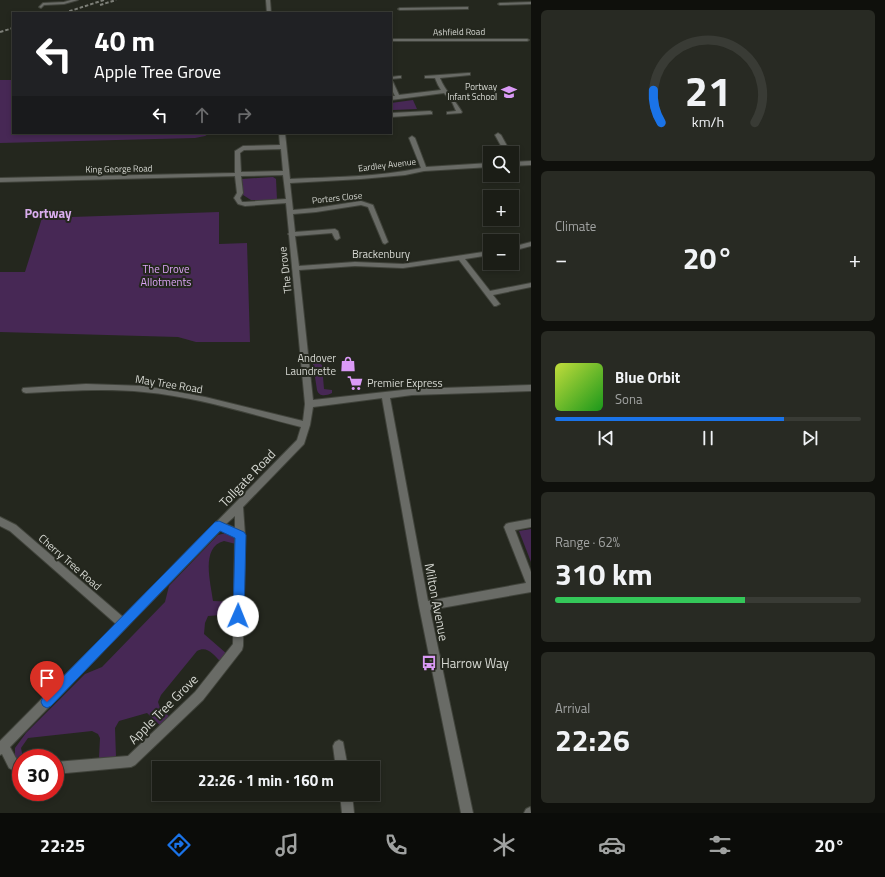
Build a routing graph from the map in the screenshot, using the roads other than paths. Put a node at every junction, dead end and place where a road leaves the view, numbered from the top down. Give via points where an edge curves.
1 (76, 0) edge
2 (268, 0) edge
3 (500, 4) dead end
4 (531, 4) edge
5 (41, 7) dead end
6 (467, 8) dead end
7 (400, 9) dead end
8 (269, 12) edge
9 (392, 40) edge
10 (527, 40) dead end
11 (468, 74) dead end
12 (427, 77) dead end
13 (437, 77) junction
14 (392, 78) edge
15 (399, 78) dead end
16 (392, 84) edge
17 (445, 91) junction
18 (392, 98) edge
19 (398, 98) junction
20 (430, 113) dead end
21 (449, 113) dead end
22 (392, 115) edge
23 (282, 134) edge
24 (498, 135) dead end
25 (412, 138) dead end
26 (504, 146) edge
27 (283, 147) junction
28 (519, 163) edge
29 (531, 163) edge
30 (483, 165) edge
31 (424, 169) junction
32 (238, 175) junction
33 (286, 177) junction
34 (0, 180) edge
35 (289, 201) junction
36 (290, 212) junction
37 (291, 234) junction
38 (337, 238) dead end
39 (385, 242) dead end
40 (531, 244) edge
41 (519, 247) edge
42 (483, 254) edge
43 (461, 258) junction
44 (295, 268) junction
45 (530, 285) dead end
46 (488, 294) junction
47 (496, 304) dead end
48 (531, 388) edge
49 (26, 390) dead end
50 (386, 396) junction
51 (309, 404) junction
52 (306, 425) junction
53 (239, 506) junction
54 (0, 521) edge
55 (531, 523) edge
56 (219, 525) junction
57 (240, 535) junction
58 (531, 586) edge
59 (424, 606) junction
60 (122, 624) junction
61 (339, 746) dead end
62 (2, 747) edge
63 (341, 761) edge
64 (12, 762) edge
65 (64, 767) edge
66 (347, 801) edge
67 (348, 813) edge
68 (467, 813) edge

1 - 5 street via 43,4
2 - 8 street
3 - 4 street
6 - 7 street via 437,6
9 - 10 street, Ashfield Road
11 - 13 street
12 - 13 street
13 - 17 street
14 - 15 street
16 - 19 street
17 - 19 street
17 - 21 street via 462,112
18 - 19 street
20 - 22 street
23 - 27 street, The Drove
24 - 26 street
25 - 31 street
27 - 32 street via 239,150
27 - 33 street, The Drove
28 - 29 street
30 - 31 street, Eardley Avenue
31 - 33 street, Eardley Avenue via 361,178
32 - 33 street, King George Road
32 - 34 street, King George Road
32 - 35 street via 240,203
33 - 35 street, The Drove
35 - 36 street, The Drove
36 - 37 street, The Drove
36 - 39 street, Porters Close via 367,204 372,206
37 - 38 street via 335,231
37 - 44 street, The Drove
40 - 41 street
42 - 43 street, Brackenbury
43 - 44 street, Brackenbury via 403,266 355,264
43 - 46 street
44 - 51 street, The Drove
45 - 46 street
46 - 47 street
48 - 50 street via 412,392
49 - 52 street, May Tree Road via 102,386 145,389 173,393
50 - 51 street
50 - 59 street, Milton Avenue
51 - 52 street, Tollgate Road
52 - 53 street, Tollgate Road via 301,442
53 - 56 street, Tollgate Road
53 - 57 street, Apple Tree Grove
54 - 60 street, Cherry Tree Road via 13,528
55 - 58 street via 509,526
56 - 57 street
56 - 60 street, Tollgate Road
57 - 65 street, Apple Tree Grove via 238,646 199,696 130,761
58 - 59 street
59 - 68 street, Milton Avenue
60 - 62 street, Tollgate Road
61 - 63 street
62 - 64 street
66 - 67 street

